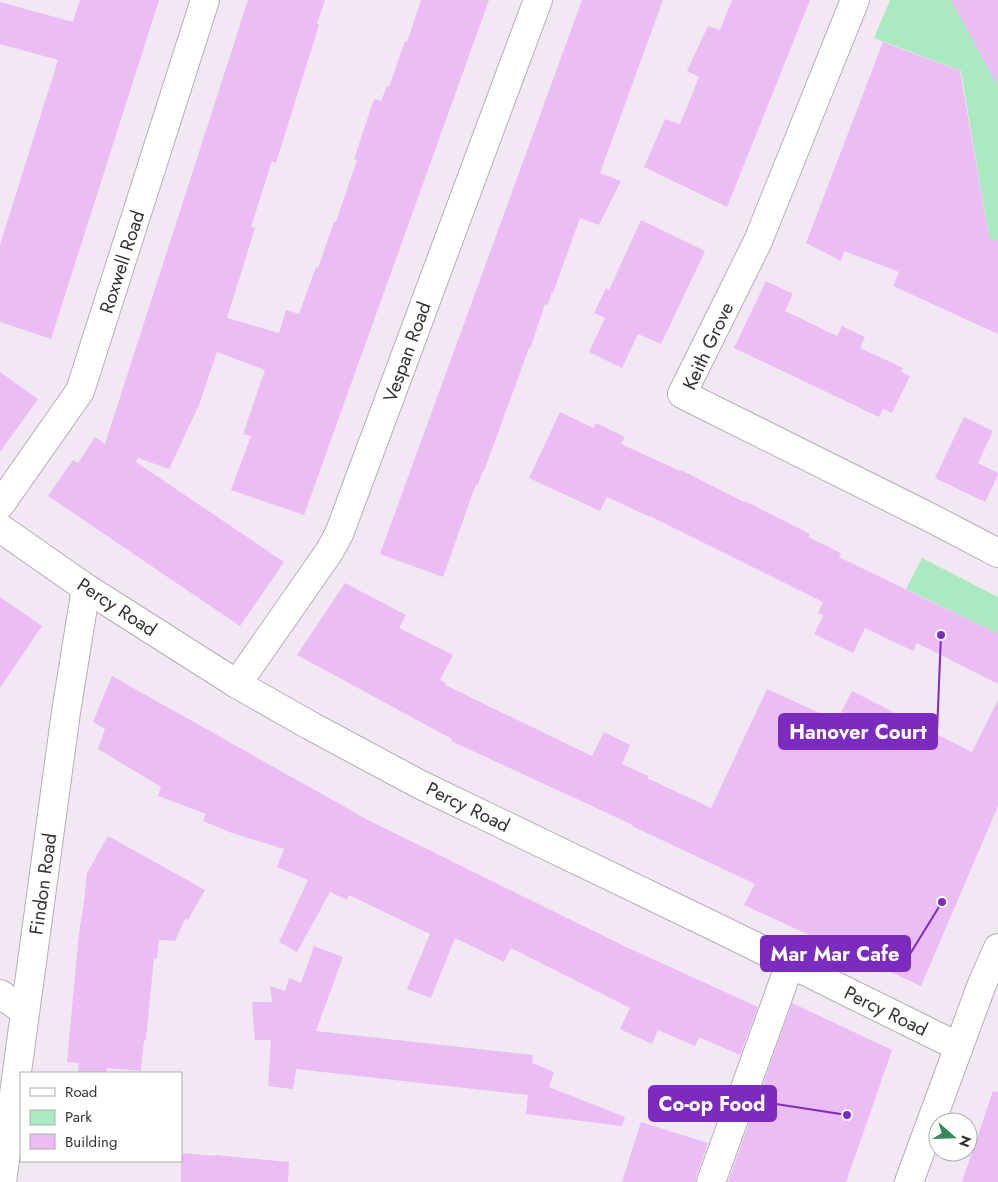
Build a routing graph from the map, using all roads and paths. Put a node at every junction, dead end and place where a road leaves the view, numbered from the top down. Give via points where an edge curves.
1 (205, 0) edge
2 (538, 0) edge
3 (855, 0) edge
4 (0, 505) edge
5 (0, 528) edge
6 (998, 553) edge
7 (86, 588) junction
8 (238, 684) junction
9 (998, 948) edge
10 (790, 964) junction
11 (990, 986) edge
12 (0, 994) edge
13 (25, 1011) junction
14 (959, 1047) junction
15 (2, 1182) edge
16 (711, 1182) edge
17 (909, 1182) edge

1 - 4 street, Roxwell Road via 80,391
2 - 8 street, Vespan Road via 339,534
3 - 6 street, Keith Grove via 758,241 682,394
5 - 7 street, Percy Road
7 - 8 street, Percy Road
7 - 13 street, Findon Road
8 - 10 street, Percy Road via 419,784
9 - 11 street
10 - 14 street, Percy Road
10 - 16 street
11 - 14 street
12 - 13 street
13 - 15 street, Findon Road
14 - 17 street

